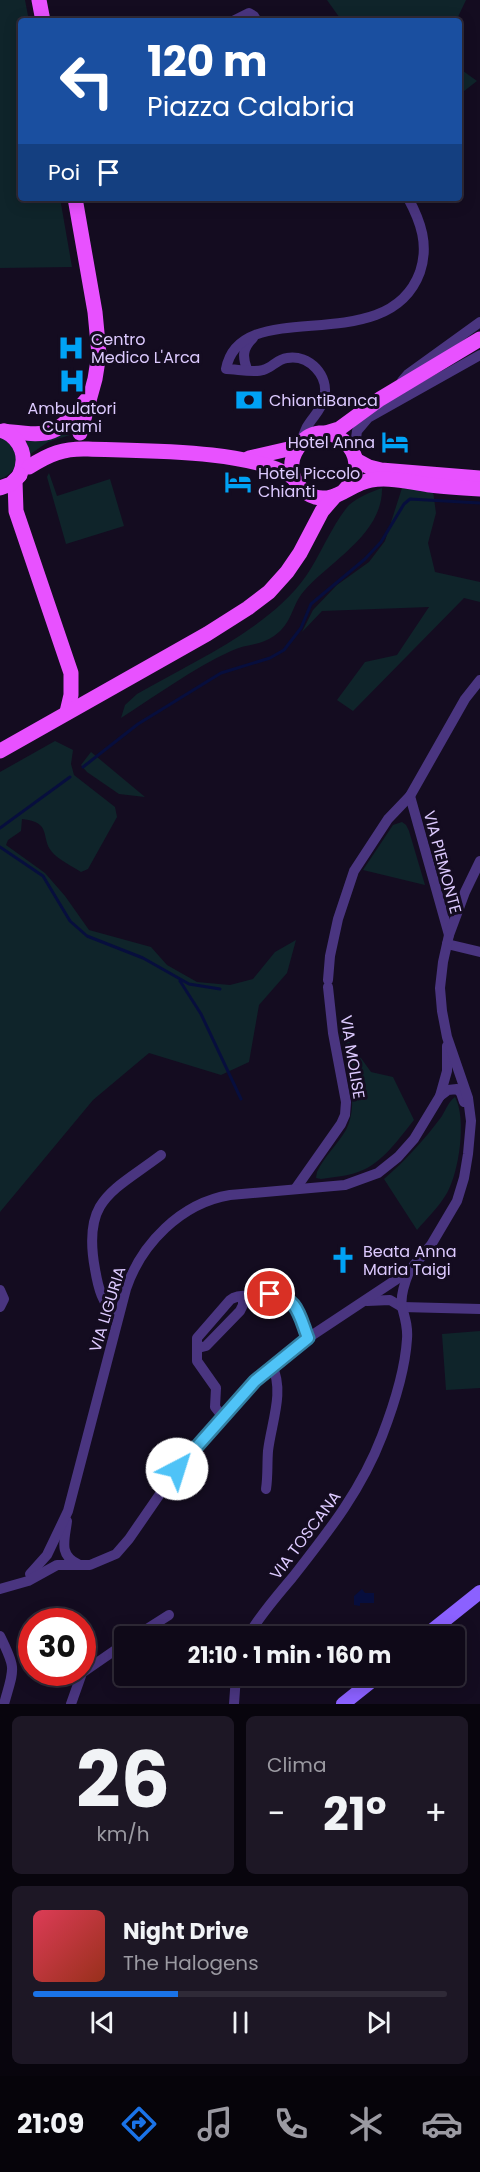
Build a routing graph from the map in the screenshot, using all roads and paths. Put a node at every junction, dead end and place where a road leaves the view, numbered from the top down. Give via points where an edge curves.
1 (39, 0) edge
2 (42, 18) edge
3 (239, 18) edge
4 (255, 18) edge
5 (76, 201) edge
6 (409, 201) edge
7 (480, 322) edge
8 (255, 335) junction
9 (480, 339) edge
10 (480, 355) edge
11 (247, 369) junction
12 (398, 387) junction
13 (89, 397) junction
14 (314, 415) junction
15 (1, 430) edge
16 (56, 431) junction
17 (80, 433) junction
18 (326, 433) junction
19 (300, 445) junction
20 (104, 450) junction
21 (355, 457) junction
22 (234, 459) junction
23 (21, 474) junction
24 (294, 478) junction
25 (480, 478) edge
26 (0, 488) edge
27 (480, 489) edge
28 (0, 493) edge
29 (307, 493) junction
30 (339, 494) junction
31 (16, 511) junction
32 (310, 531) junction
33 (71, 673) junction
34 (480, 680) edge
35 (96, 696) junction
36 (67, 712) junction
37 (0, 750) edge
38 (410, 796) junction
39 (480, 861) edge
40 (448, 940) junction
41 (480, 952) edge
42 (328, 984) joint
43 (447, 1037) junction
44 (440, 1096) junction
45 (470, 1138) junction
46 (161, 1155) dead end
47 (297, 1188) junction
48 (409, 1271) junction
49 (0, 1290) edge
50 (364, 1302) junction
51 (0, 1307) edge
52 (402, 1307) junction
53 (480, 1309) edge
54 (118, 1318) junction
55 (308, 1338) junction
56 (272, 1366) junction
57 (222, 1416) junction
58 (266, 1489) dead end
59 (68, 1511) junction
60 (80, 1565) junction
61 (5, 1587) edge
62 (480, 1592) edge
63 (170, 1615) dead end
64 (152, 1626) edge
65 (254, 1626) edge
66 (438, 1626) edge
67 (0, 1636) edge
68 (114, 1651) edge
69 (235, 1686) edge
70 (365, 1686) edge
71 (4, 1704) edge
72 (70, 1704) edge
73 (234, 1704) edge
74 (342, 1704) edge

1 - 2 main road
3 - 4 street via 249,13
5 - 13 main road via 98,335 97,368
6 - 8 street via 421,225 424,250 415,282 396,303 363,320
7 - 12 street via 408,374
8 - 11 street via 245,348
8 - 11 street via 236,345 226,369
9 - 12 main road
10 - 21 street via 368,418 357,431
11 - 14 street via 261,371 288,357 310,363 321,374 326,390
12 - 18 main road via 339,429
13 - 16 main road
13 - 17 main road
14 - 18 street
14 - 19 street
15 - 16 main road via 43,434
15 - 23 main road via 17,440 22,450
16 - 17 main road
17 - 20 main road
17 - 23 main road via 47,448
18 - 19 main road via 311,436
18 - 21 main road via 348,444
19 - 22 main road
19 - 24 main road via 292,462
20 - 22 main road
20 - 23 main road via 65,449
21 - 25 main road via 375,470
21 - 30 main road via 354,478
22 - 24 main road via 274,467
23 - 26 main road
23 - 31 main road
24 - 29 main road
27 - 30 main road via 380,479
28 - 31 main road
29 - 30 main road via 325,498
29 - 32 main road
30 - 32 main road via 324,508
31 - 33 main road
32 - 35 main road via 287,572 255,603
33 - 35 main road
33 - 36 main road
34 - 38 street, VIA PIEMONTE via 465,699
35 - 36 main road
36 - 37 main road
38 - 40 street, VIA PIEMONTE
38 - 42 street, VIA PIEMONTE via 388,819 352,875 334,937
39 - 40 street
40 - 41 street
40 - 43 street via 441,997
42 - 47 street, VIA MOLISE via 345,1115
43 - 44 street, VIA LIGURIA via 447,1071
43 - 45 street via 467,1095
44 - 45 street via 450,1089 460,1091
44 - 47 street, VIA LIGURIA via 408,1147 378,1173 345,1185
45 - 48 street via 455,1206
46 - 54 street via 107,1196 95,1214 92,1241 96,1274 103,1300
47 - 54 street, VIA LIGURIA via 223,1196 192,1209 172,1223 140,1257
48 - 50 street
48 - 52 street
49 - 51 street via 4,1299
50 - 52 street via 390,1300
50 - 55 street
52 - 53 street
52 - 65 street, VIA TOSCANA via 408,1332 404,1362 395,1400 374,1455 340,1516
54 - 59 street, VIA LIGURIA
55 - 56 street
55 - 57 street via 288,1299 270,1294 243,1296 240,1311 206,1346 198,1348 197,1361 215,1387 215,1407
56 - 57 street
56 - 58 street via 277,1388
57 - 60 street via 177,1469 118,1553
59 - 60 street, VIA LIGURIA via 65,1554
59 - 61 street, VIA LIGURIA via 43,1561
60 - 61 street via 57,1565 28,1581
62 - 66 street
63 - 64 street
67 - 71 street via 14,1668
68 - 72 street via 82,1673
69 - 73 street
70 - 74 street

